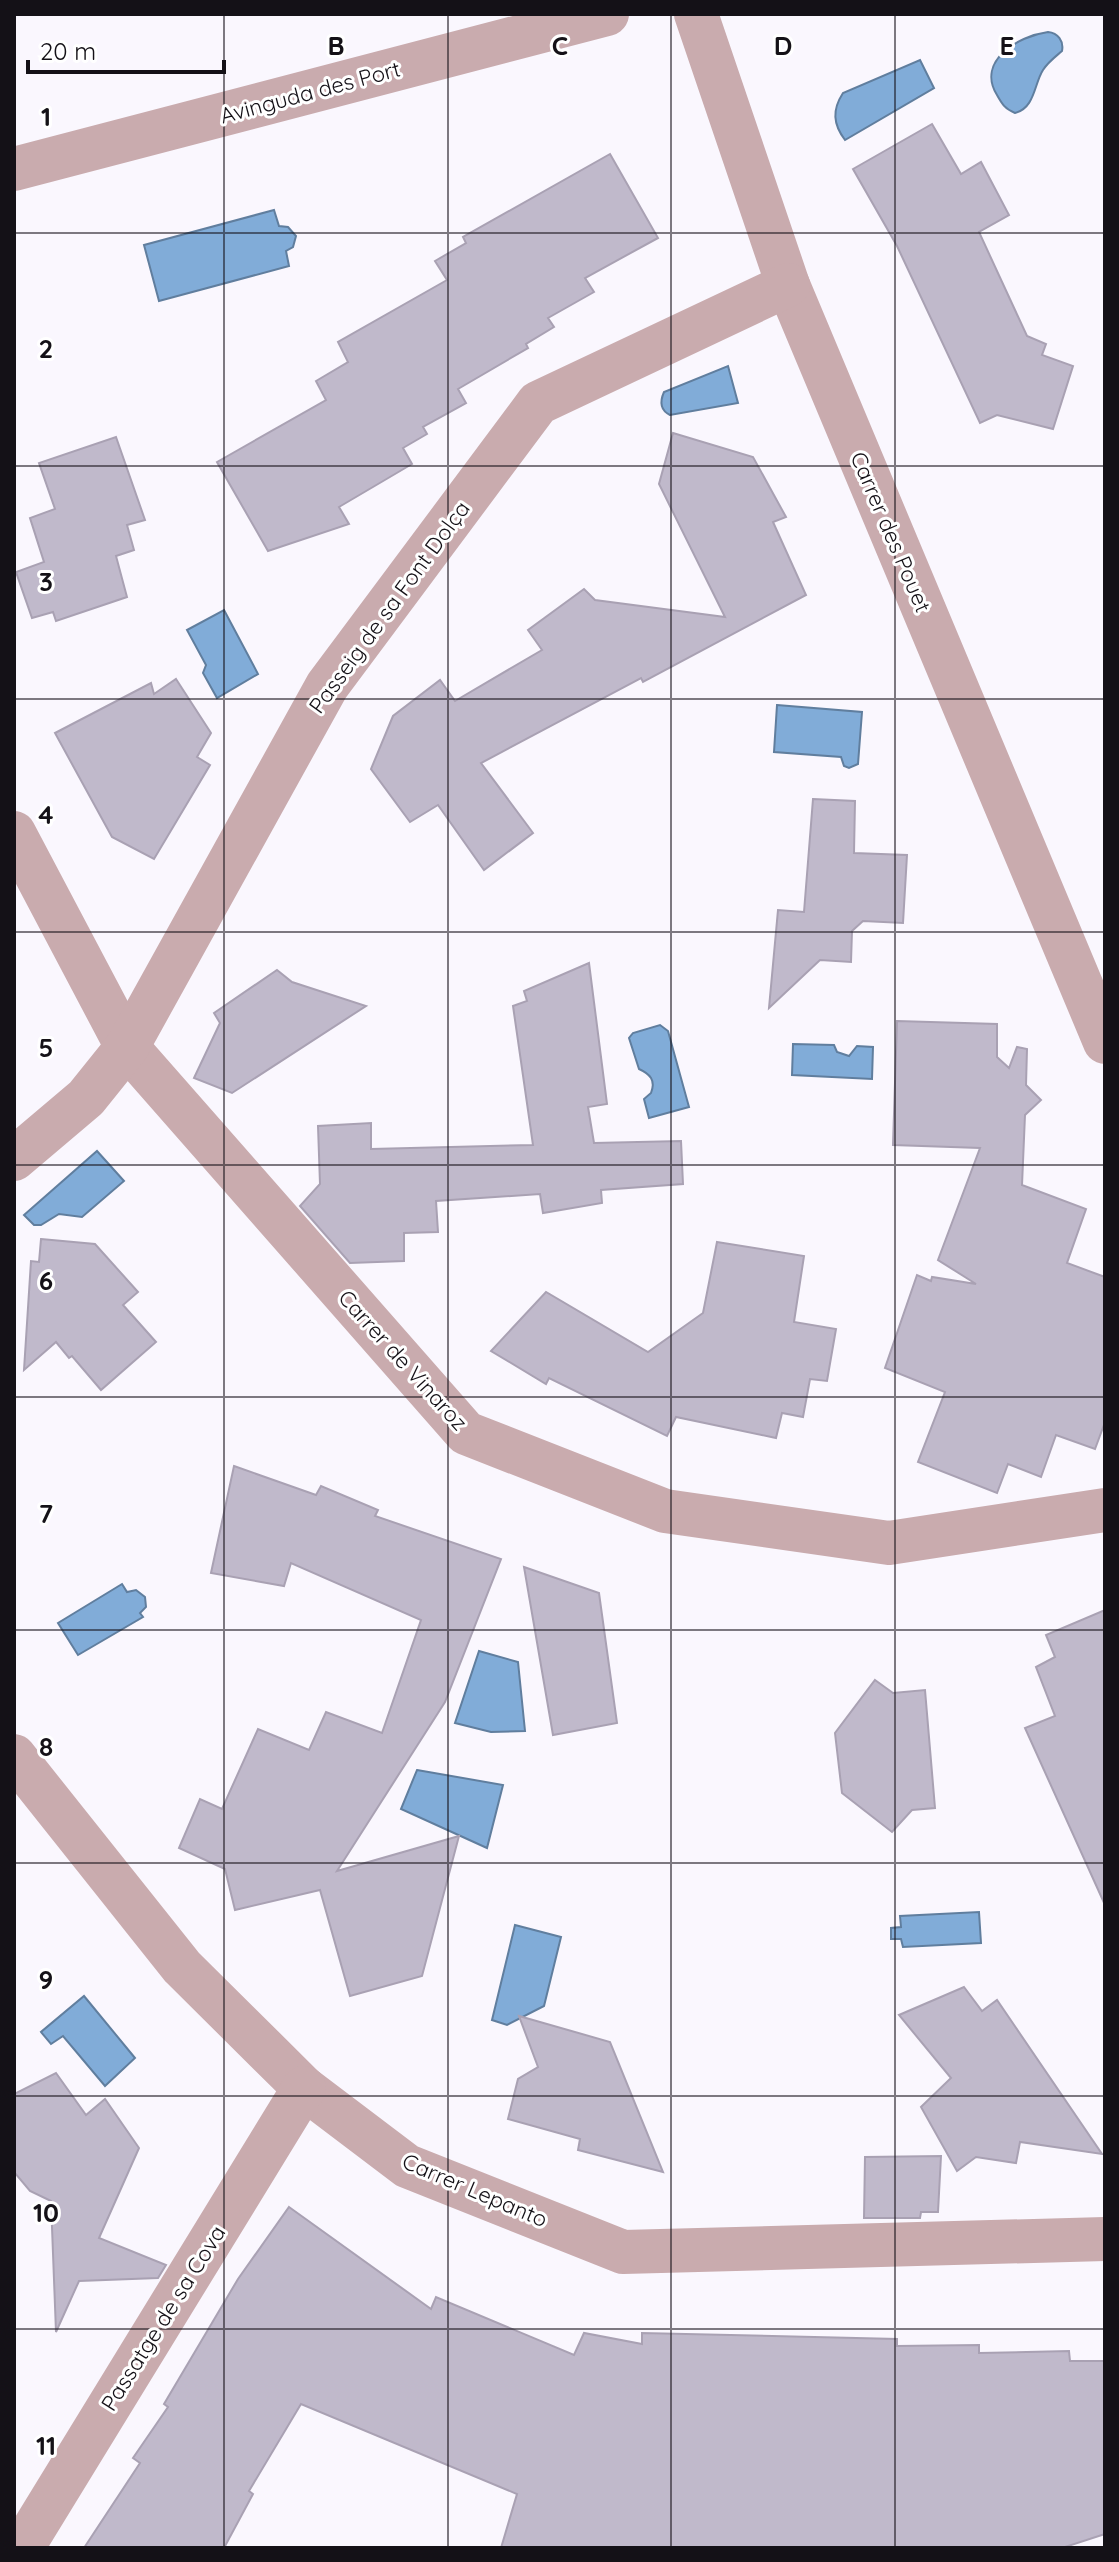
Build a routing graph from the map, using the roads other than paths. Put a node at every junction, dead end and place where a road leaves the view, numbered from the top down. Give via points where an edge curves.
1 (607, 14) edge
2 (696, 14) edge
3 (14, 169) edge
4 (788, 285) junction
5 (14, 833) edge
6 (1105, 1042) edge
7 (127, 1047) junction
8 (14, 1159) edge
9 (1105, 1510) edge
10 (14, 1756) edge
11 (304, 2088) junction
12 (1105, 2239) edge
13 (22, 2548) edge

1 - 3 street, Avinguda des Port
2 - 4 street, Carrer des Pouet
4 - 6 street, Carrer des Pouet
4 - 7 street, Passeig de sa Font Dolça via 538,403 327,686
5 - 7 street, Carrer de Vinaroz
7 - 8 street, Passeig de sa Font Dolça via 86,1098
7 - 9 street, Carrer de Vinaroz via 466,1433 665,1511 889,1543
10 - 11 street, Carrer Lepanto via 182,1967
11 - 12 street, Carrer Lepanto via 407,2166 623,2252
11 - 13 street, Passatge de sa Cova

